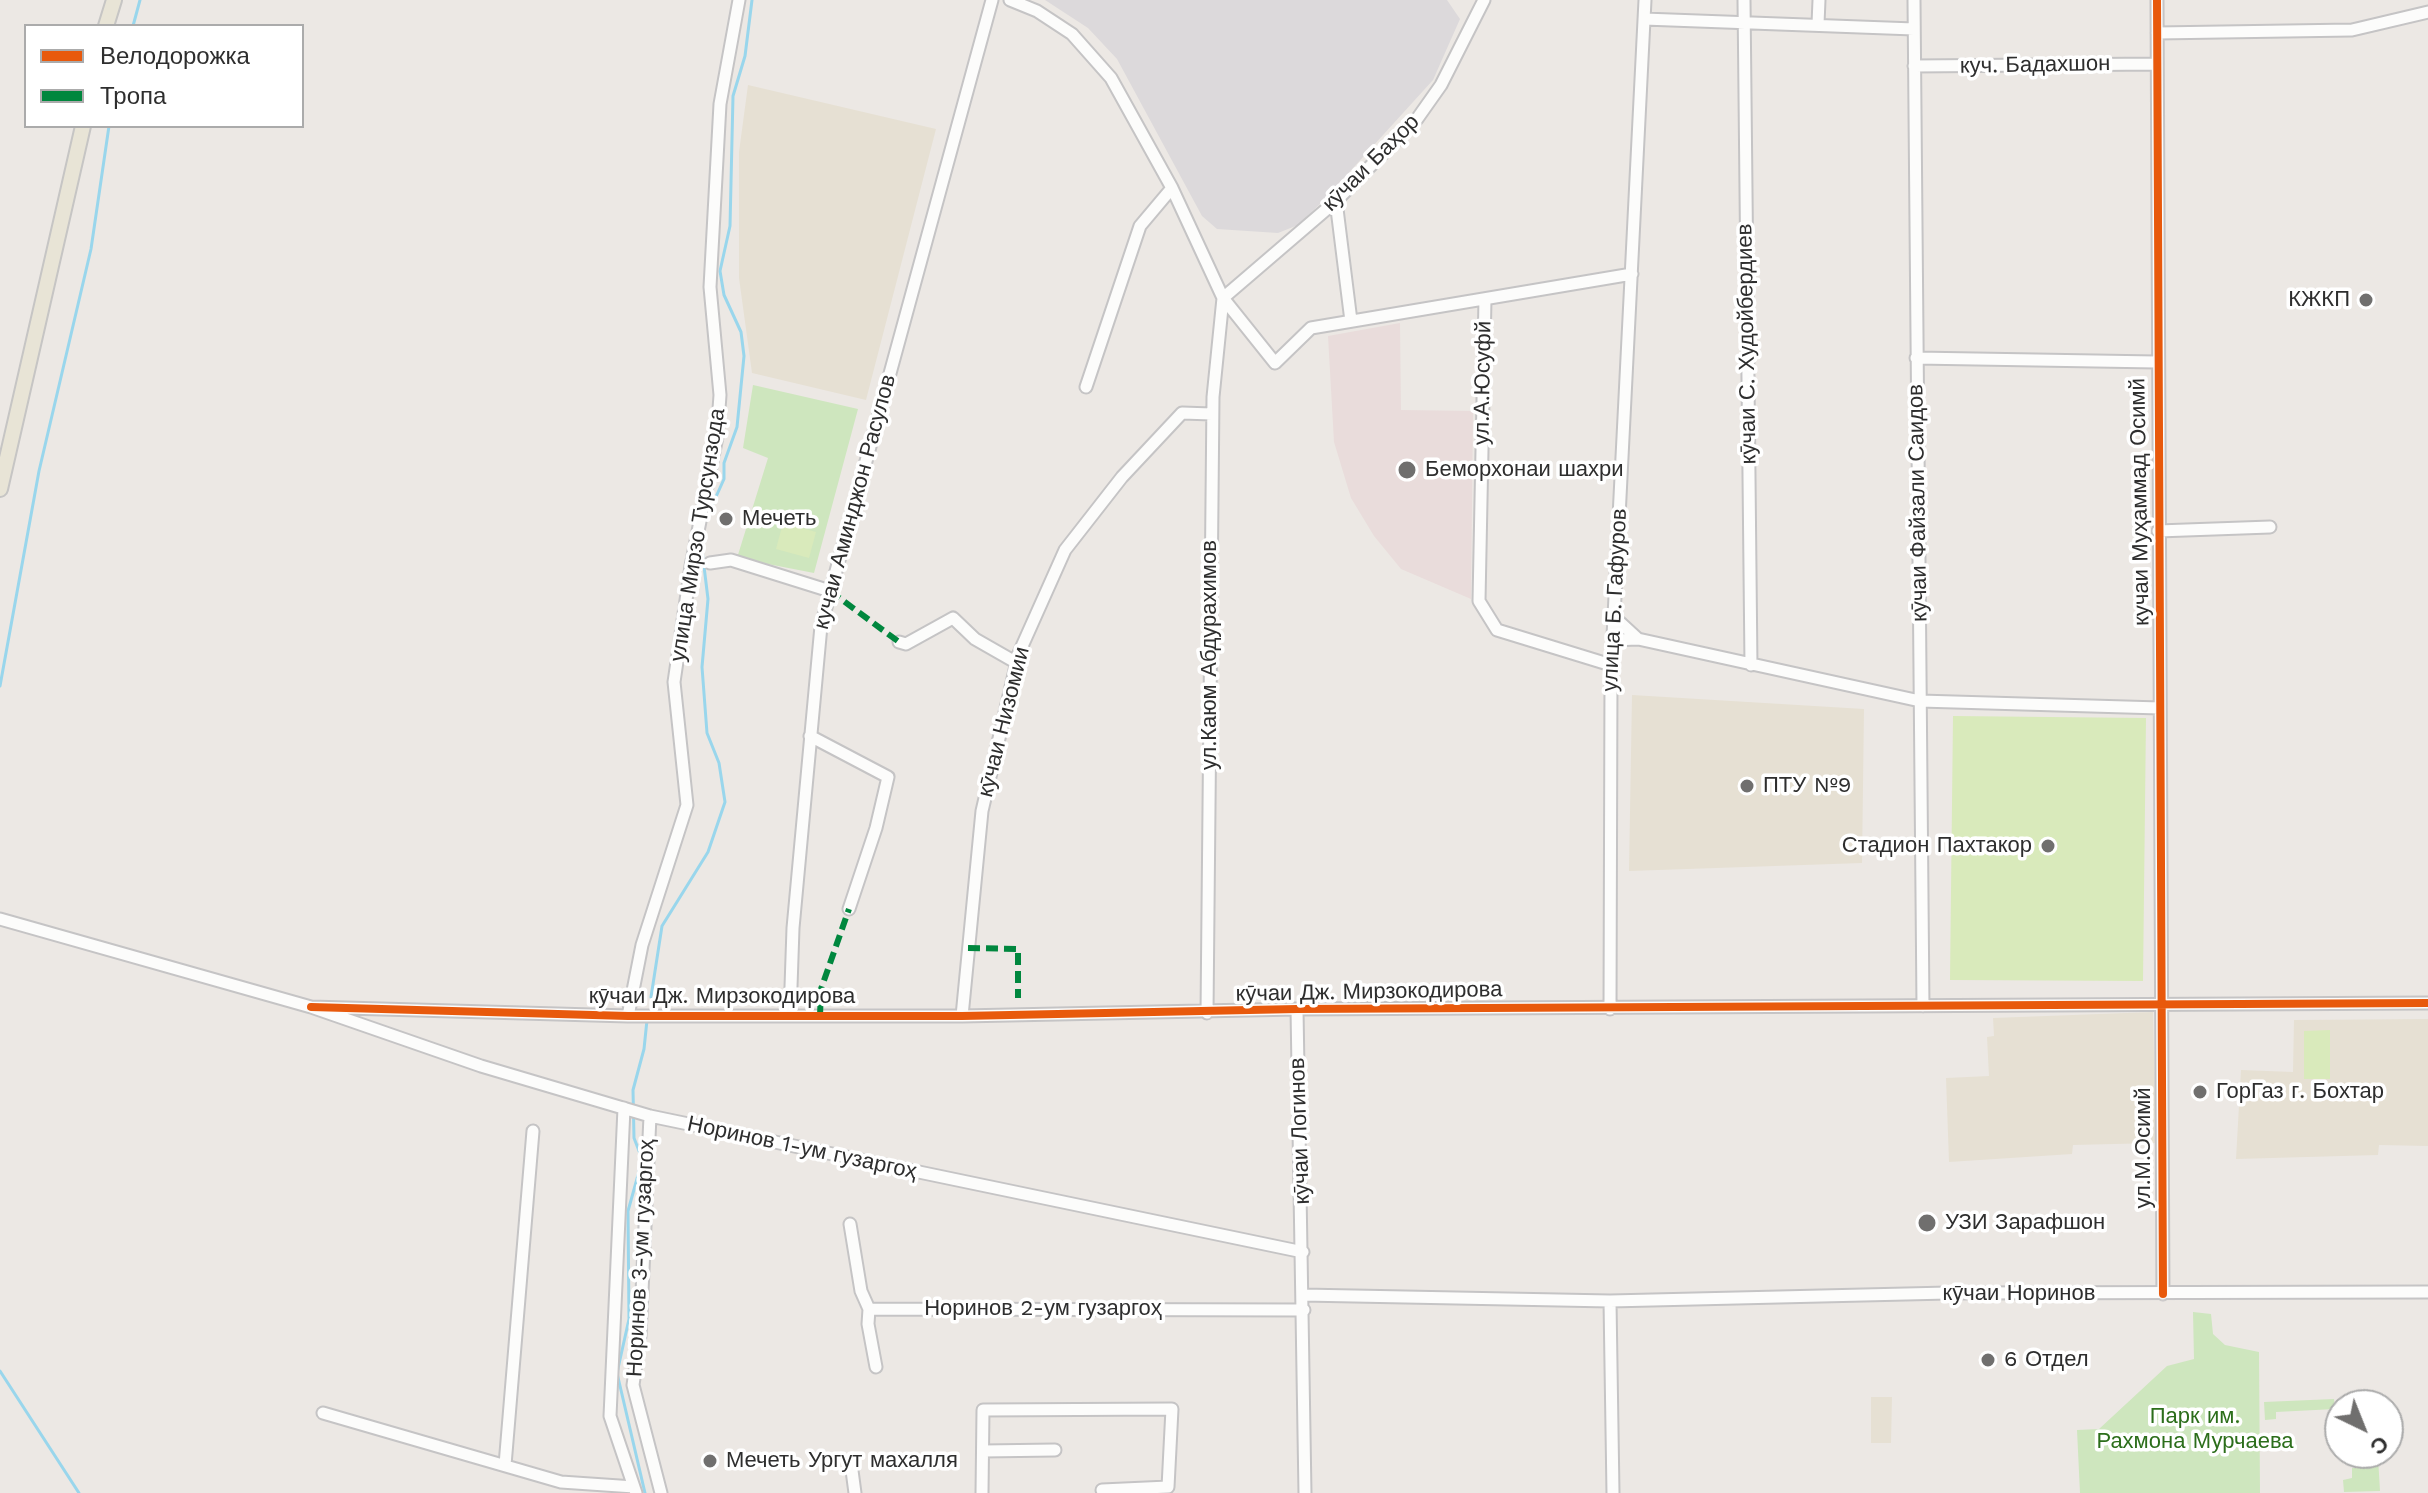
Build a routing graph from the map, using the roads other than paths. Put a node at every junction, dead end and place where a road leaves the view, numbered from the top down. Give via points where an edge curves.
1 (114, 0) edge
2 (739, 0) edge
3 (992, 0) edge
4 (1010, 0) edge
5 (1484, 0) edge
6 (1645, 0) edge
7 (1744, 0) edge
8 (1819, 0) edge
9 (1914, 0) edge
10 (2157, 0) edge
11 (2428, 12) edge
12 (1644, 19) junction
13 (1744, 23) junction
14 (107, 24) edge
15 (1818, 24) junction
16 (1914, 29) junction
17 (2157, 33) junction
18 (2157, 64) junction
19 (1914, 66) junction
20 (83, 128) edge
21 (1172, 188) junction
22 (1336, 201) junction
23 (1632, 274) junction
24 (1223, 298) junction
25 (1485, 299) junction
26 (1351, 321) junction
27 (1916, 358) junction
28 (2156, 362) junction
29 (1086, 387) dead end
30 (1212, 414) junction
31 (0, 489) edge
32 (2270, 527) dead end
33 (2158, 531) junction
34 (710, 563) dead end
35 (830, 591) junction
36 (1613, 616) junction
37 (1638, 639) junction
38 (1613, 640) junction
39 (899, 642) dead end
40 (1017, 663) junction
41 (1611, 665) junction
42 (1751, 665) junction
43 (1920, 701) junction
44 (2160, 708) junction
45 (810, 736) junction
46 (849, 909) dead end
47 (0, 919) edge
48 (2162, 1003) junction
49 (2428, 1003) edge
50 (1923, 1006) junction
51 (311, 1007) junction
52 (1297, 1009) junction
53 (1610, 1009) junction
54 (1207, 1013) junction
55 (628, 1016) junction
56 (790, 1016) junction
57 (962, 1016) junction
58 (625, 1108) junction
59 (645, 1114) junction
60 (533, 1131) dead end
61 (850, 1224) dead end
62 (1303, 1252) junction
63 (2428, 1292) edge
64 (2163, 1294) junction
65 (1303, 1295) junction
66 (1610, 1301) junction
67 (869, 1309) junction
68 (1304, 1310) junction
69 (876, 1367) dead end
70 (323, 1413) dead end
71 (1055, 1450) dead end
72 (983, 1451) junction
73 (851, 1463) dead end
74 (505, 1465) junction
75 (635, 1490) edge
76 (1102, 1490) dead end
77 (661, 1493) edge
78 (855, 1493) edge
79 (982, 1493) edge
80 (1305, 1493) edge
81 (1613, 1493) edge

1 - 14 main road
2 - 55 street, улица Мирзо Турсунзода via 720,104 710,287 720,395 717,437 674,682 687,805 642,945
3 - 35 street, кучаи Аминджон Расулов
4 - 21 street via 1072,34 1111,78
5 - 22 street, кӯчаи Баҳор via 1441,85 1417,119
6 - 12 street, улица Б. Гафуров
7 - 13 street, кӯчаи С. Худойбердиев
8 - 15 street
9 - 16 street, кӯчаи Файзали Саидов
10 - 17 street, кучаи Муҳаммад Осимй
11 - 17 street via 2352,30
12 - 13 street
12 - 23 street, улица Б. Гафуров
13 - 15 street
13 - 42 street, кӯчаи С. Худойбердиев
15 - 16 street
16 - 19 street, кӯчаи Файзали Саидов
17 - 18 street, кучаи Муҳаммад Осимй
18 - 19 street, куч. Бадахшон
18 - 28 street, кучаи Муҳаммад Осимй
19 - 27 street, кӯчаи Файзали Саидов
20 - 31 main road
21 - 24 street
21 - 29 street via 1140,226
22 - 24 street, кӯчаи Баҳор
22 - 26 street
23 - 25 street, ул.А.Юсуфй
23 - 36 street, улица Б. Гафуров
24 - 26 street, ул.А.Юсуфй via 1275,363 1311,328
24 - 30 street, ул.Каюм Абдурахимов
25 - 26 street, ул.А.Юсуфй
25 - 41 street, ул.А.Юсуфй via 1479,601 1497,630
27 - 28 street
27 - 43 street, кӯчаи Файзали Саидов
28 - 33 street, кучаи Муҳаммад Осимй
30 - 40 street, кӯчаи Низомии via 1182,413 1122,477 1065,550
30 - 54 street, ул.Каюм Абдурахимов
32 - 33 street
33 - 44 street, кучаи Муҳаммад Осимй
34 - 35 street via 731,560
35 - 45 street, кучаи Аминджон Расулов via 817,645
36 - 37 street
36 - 38 street, улица Б. Гафуров
37 - 38 street
37 - 42 street
38 - 41 street, улица Б. Гафуров
39 - 40 street via 906,644 953,618 975,639
40 - 57 street, кӯчаи Низомии via 982,811
41 - 53 street, улица Б. Гафуров
42 - 43 street
43 - 44 street
43 - 50 street, кӯчаи Файзали Саидов
44 - 48 street, кучаи Муҳаммад Осимй
45 - 46 street via 888,777
45 - 56 street, кучаи Аминджон Расулов
47 - 51 street
48 - 49 street, кӯчаи Дж. Мирзокодирова
48 - 50 street, кӯчаи Дж. Мирзокодирова
48 - 64 street, ул.М.Осимй
50 - 53 street, кӯчаи Дж. Мирзокодирова
51 - 55 street, кӯчаи Дж. Мирзокодирова
51 - 58 street, Норинов 1-ум гузаргоҳ via 481,1066
52 - 53 street, кӯчаи Дж. Мирзокодирова
52 - 54 street, кӯчаи Дж. Мирзокодирова
52 - 62 street, кӯчаи Логинов
54 - 57 street, кӯчаи Дж. Мирзокодирова
55 - 56 street, кӯчаи Дж. Мирзокодирова
56 - 57 street, кӯчаи Дж. Мирзокодирова
58 - 59 street, Норинов 1-ум гузаргоҳ
58 - 75 street via 610,1416
59 - 62 street, Норинов 1-ум гузаргоҳ
59 - 77 street, Норинов 3-ум гузаргоҳ via 640,1336 633,1385
60 - 74 street
61 - 67 street
62 - 65 street, кӯчаи Логинов
63 - 64 street, кӯчаи Норинов
64 - 66 street, кӯчаи Норинов
65 - 66 street, кӯчаи Норинов
65 - 68 street
66 - 81 street
67 - 68 street, Норинов 2-ум гузаргоҳ
67 - 69 street
68 - 80 street
70 - 74 street
71 - 72 street
72 - 76 street via 983,1410 1172,1409 1168,1487
72 - 79 street
73 - 78 street
74 - 75 street via 561,1482

